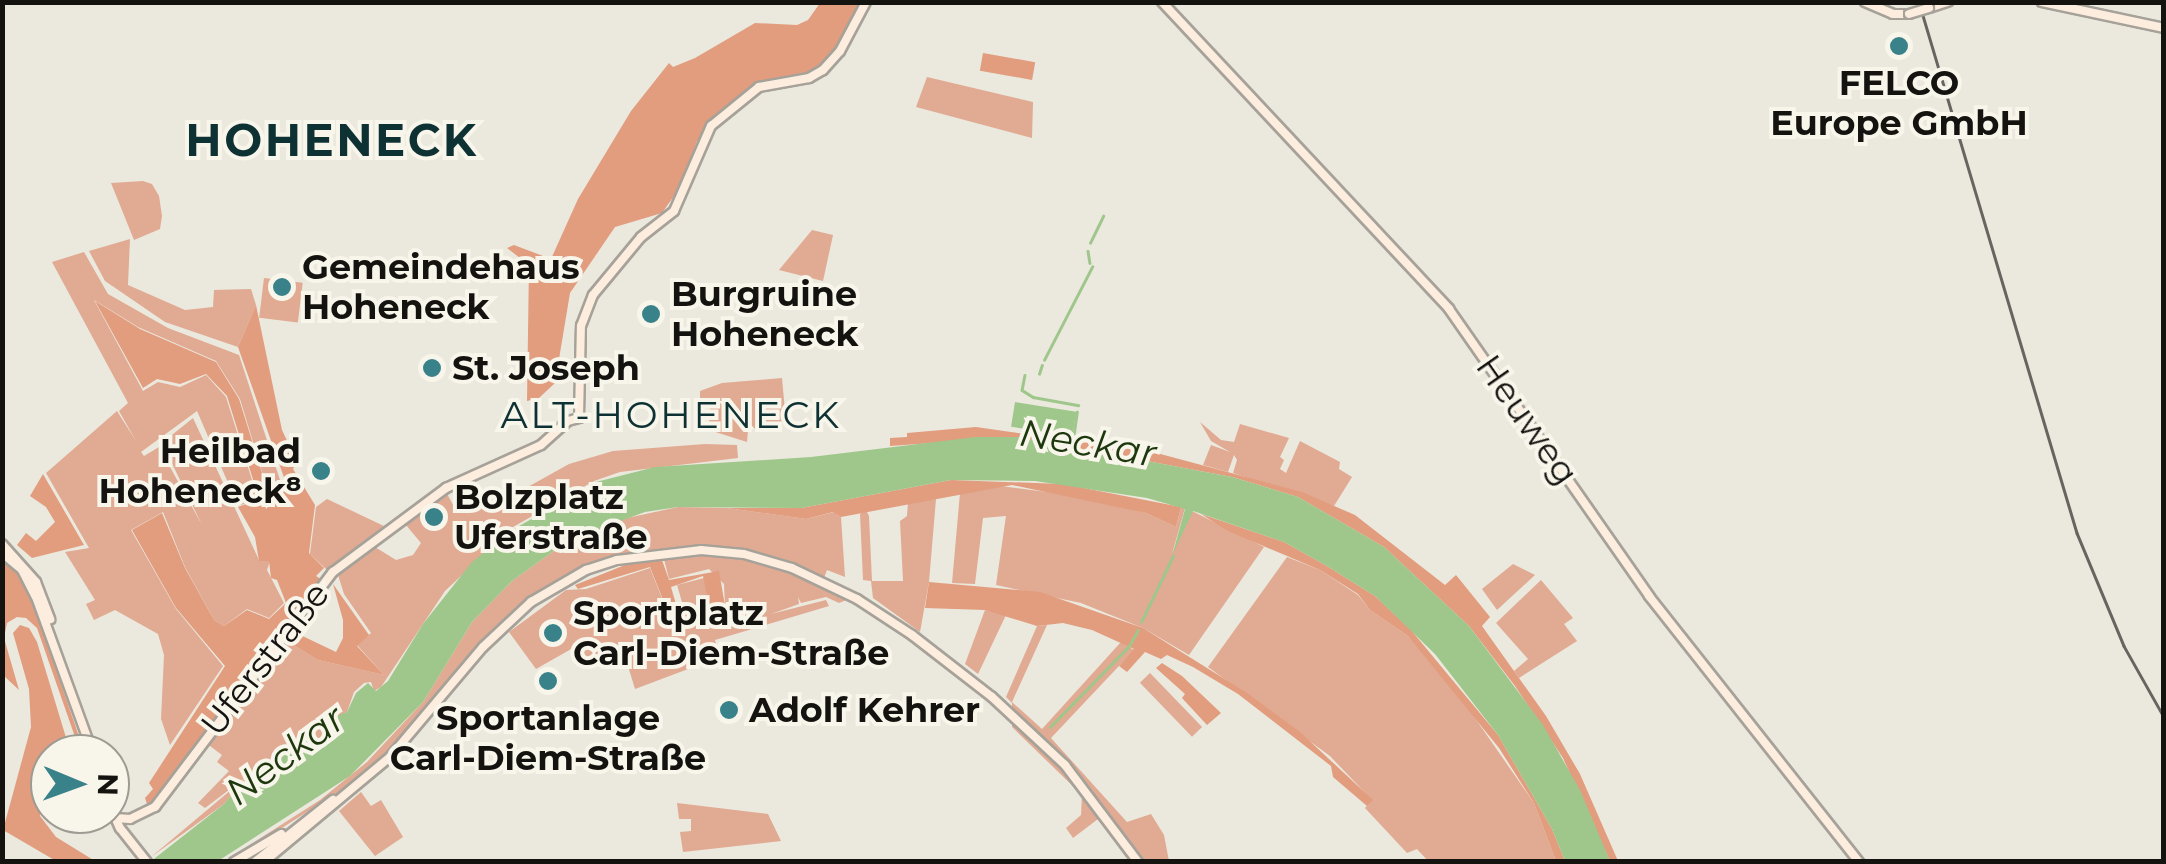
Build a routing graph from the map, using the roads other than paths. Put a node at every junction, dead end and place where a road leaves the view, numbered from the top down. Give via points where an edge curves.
1 (866, 2) edge
2 (1865, 2) edge
3 (1948, 2) edge
4 (2042, 2) edge
5 (1163, 3) edge
6 (2164, 28) edge
7 (2, 544) edge
8 (2, 554) edge
9 (58, 651) junction
10 (85, 734) edge
11 (358, 784) junction
12 (130, 819) edge
13 (294, 827) junction
14 (124, 834) edge
15 (147, 862) edge
16 (234, 862) edge
17 (255, 862) edge
18 (264, 862) edge
19 (1138, 862) edge
20 (1859, 862) edge

1 - 12 street, Uferstraße via 823,70 759,87 706,133 674,211 641,237 586,307 578,418 541,445 440,492 333,572 161,800 148,814
2 - 3 street, bridge via 1909,14
4 - 6 street
5 - 20 street, Heuweg via 1449,310 1650,596
7 - 9 street via 36,582
8 - 9 street via 32,586
9 - 10 street
11 - 13 street
11 - 18 street
11 - 19 street via 405,741 495,634 548,590 616,560 715,550 766,559 826,583 960,670 1065,765
13 - 16 street
13 - 17 street
14 - 15 street

